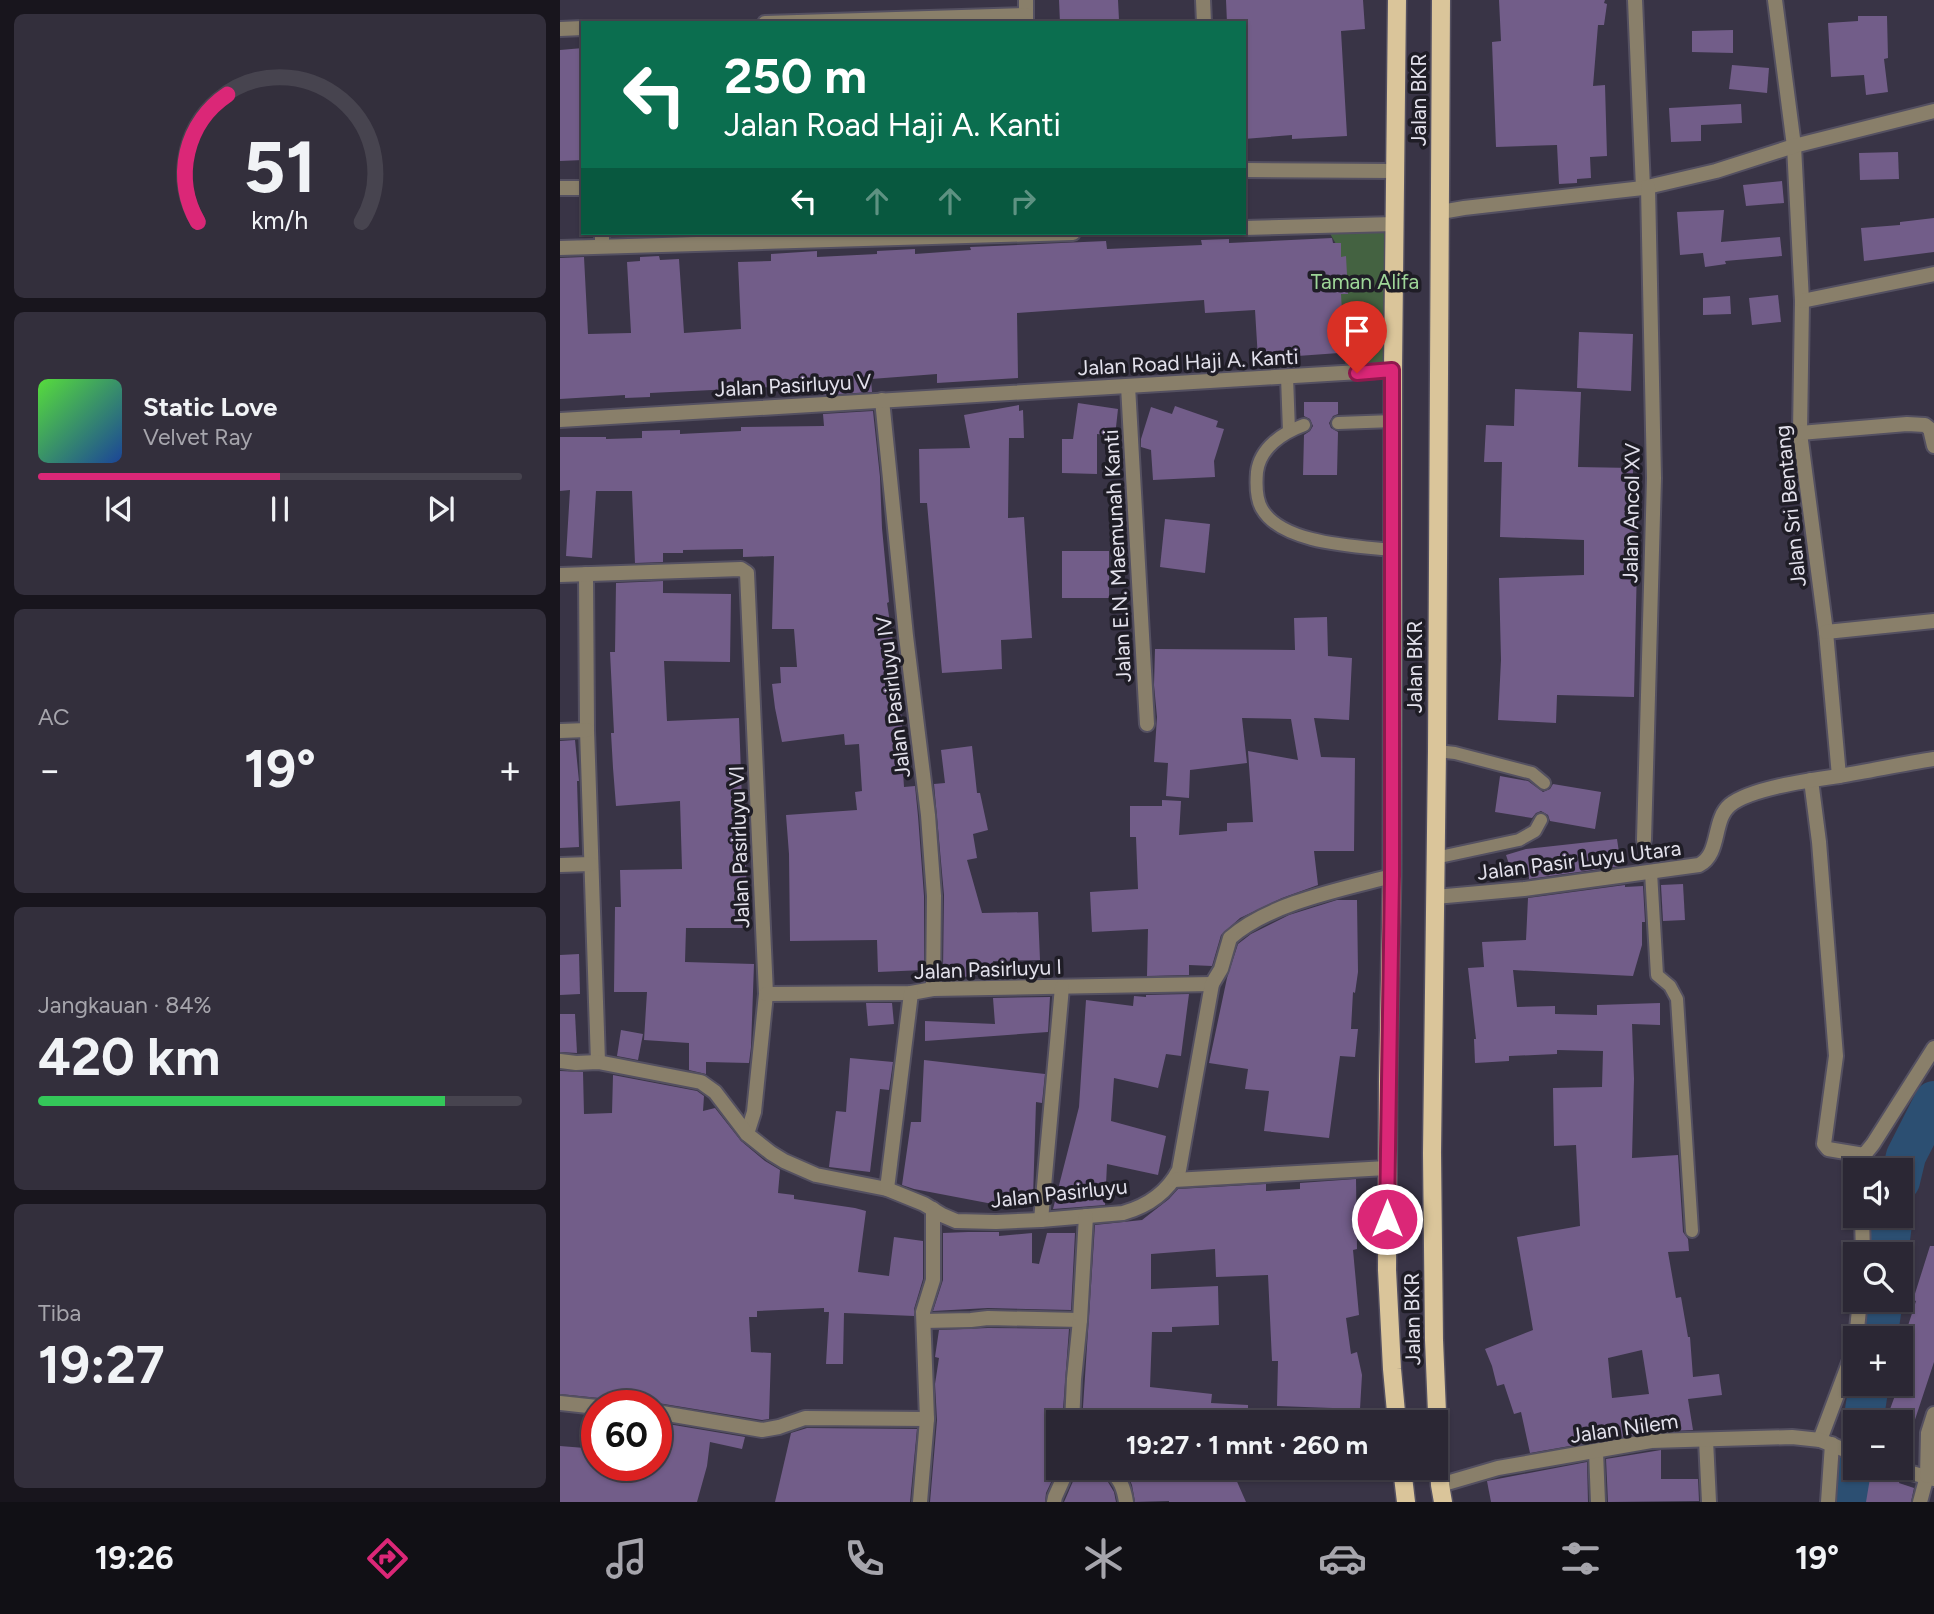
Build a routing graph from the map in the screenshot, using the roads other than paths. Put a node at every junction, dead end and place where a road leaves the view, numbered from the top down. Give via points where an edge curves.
1 (1026, 0) edge
2 (1203, 0) edge
3 (1397, 0) edge
4 (1441, 0) edge
5 (1635, 0) edge
6 (1775, 0) edge
7 (1026, 19) edge
8 (896, 21) edge
9 (1204, 21) edge
10 (581, 28) edge
11 (560, 29) edge
12 (1934, 111) edge
13 (1794, 146) junction
14 (1246, 170) edge
15 (1395, 171) junction
16 (1646, 187) junction
17 (560, 188) edge
18 (581, 188) edge
19 (1441, 212) junction
20 (1395, 224) junction
21 (1246, 228) edge
22 (916, 235) edge
23 (857, 236) edge
24 (793, 237) edge
25 (602, 239) edge
26 (560, 248) edge
27 (1934, 274) edge
28 (1802, 301) junction
29 (1392, 370) junction
30 (1287, 377) junction
31 (1128, 386) junction
32 (1028, 392) joint
33 (882, 400) junction
34 (560, 420) edge
35 (1394, 421) junction
36 (1338, 423) dead end
37 (1304, 425) dead end
38 (1289, 430) junction
39 (1800, 433) junction
40 (1934, 446) edge
41 (1392, 550) junction
42 (586, 574) junction
43 (560, 575) edge
44 (1934, 621) edge
45 (1826, 632) junction
46 (1147, 723) dead end
47 (587, 730) junction
48 (560, 731) edge
49 (1437, 751) junction
50 (1934, 759) edge
51 (1839, 776) junction
52 (1811, 780) junction
53 (1544, 783) dead end
54 (1541, 820) dead end
55 (1644, 840) dead end
56 (1436, 858) junction
57 (592, 864) junction
58 (560, 865) edge
59 (1651, 872) junction
60 (1392, 876) junction
61 (1435, 897) junction
62 (1212, 984) junction
63 (1062, 987) junction
64 (933, 989) junction
65 (911, 993) junction
66 (766, 994) junction
67 (1934, 1048) edge
68 (560, 1061) edge
69 (598, 1062) junction
70 (747, 1134) junction
71 (1864, 1155) junction
72 (1864, 1158) edge
73 (1387, 1168) junction
74 (1174, 1180) junction
75 (887, 1189) junction
76 (933, 1209) junction
77 (1086, 1216) junction
78 (1041, 1220) junction
79 (1692, 1231) dead end
80 (1080, 1320) junction
81 (924, 1321) junction
82 (1843, 1394) edge
83 (560, 1403) edge
84 (581, 1405) edge
85 (1073, 1410) edge
86 (1396, 1410) edge
87 (1934, 1413) edge
88 (672, 1415) edge
89 (927, 1419) junction
90 (1706, 1440) junction
91 (1830, 1444) junction
92 (1843, 1449) edge
93 (1596, 1452) junction
94 (1930, 1477) edge
95 (1063, 1480) edge
96 (1120, 1480) edge
97 (1403, 1480) edge
98 (1441, 1493) edge
99 (920, 1502) edge
100 (1054, 1502) edge
101 (1126, 1502) edge
102 (1406, 1502) edge
103 (1598, 1502) edge
104 (1709, 1502) edge
105 (1828, 1502) edge
106 (1920, 1502) edge

1 - 7 street
2 - 9 street
3 - 15 main road, Jalan BKR
4 - 19 main road, Jalan BKR
5 - 16 street, Jalan Ancol XV
6 - 13 street, Jalan Sri Bentang
7 - 8 street
10 - 11 street
12 - 13 street
13 - 16 street
13 - 28 street, Jalan Sri Bentang
14 - 15 street
15 - 20 main road, Jalan BKR
16 - 19 street
16 - 55 street, Jalan Ancol XV via 1654,478
17 - 18 street
19 - 49 main road, Jalan BKR
20 - 21 street
20 - 29 main road, Jalan BKR
22 - 23 street
23 - 24 street
24 - 25 street
25 - 26 street
27 - 28 street
28 - 39 street, Jalan Sri Bentang
29 - 30 street, Jalan Road Haji A. Kanti
29 - 35 main road, Jalan BKR
30 - 31 street, Jalan Road Haji A. Kanti
30 - 38 lane
31 - 32 street, Jalan Road Haji A. Kanti
31 - 46 street, Jalan E.N. Maemunah Kanti
32 - 33 street, Jalan Pasirluyu V
33 - 34 street, Jalan Pasirluyu V
33 - 64 street, Jalan Pasirluyu IV via 928,815 934,896
35 - 36 lane
35 - 41 main road, Jalan BKR
37 - 38 lane
38 - 41 lane via 1262,453 1258,471 1257,495 1272,521 1293,534 1319,541
39 - 40 street via 1925,425
39 - 45 street, Jalan Sri Bentang
41 - 60 main road, Jalan BKR
42 - 43 street
42 - 47 street
42 - 66 street, Jalan Pasirluyu VI via 746,571
44 - 45 street
45 - 51 street, Jalan Sri Bentang
47 - 48 street
47 - 57 street
49 - 53 lane via 1532,772
49 - 56 main road, Jalan BKR
50 - 51 street, Jalan Pasir Luyu Utara
51 - 52 street, Jalan Pasir Luyu Utara
52 - 59 street, Jalan Pasir Luyu Utara via 1744,797 1727,807 1705,862
52 - 71 street via 1836,1056 1824,1144 1828,1149
54 - 56 lane via 1535,831 1519,840
56 - 61 main road, Jalan BKR
57 - 58 street
57 - 69 street
59 - 61 street, Jalan Pasir Luyu Utara
59 - 79 lane via 1657,975 1677,999
60 - 62 street via 1316,895 1260,918 1230,938
60 - 73 main road, Jalan BKR
61 - 98 main road, Jalan BKR via 1432,1153
62 - 63 street, Jalan Pasirluyu I
62 - 74 street
63 - 64 street, Jalan Pasirluyu I
63 - 78 street
64 - 65 street, Jalan Pasirluyu I
65 - 66 street, Jalan Pasirluyu I
65 - 75 street
66 - 70 street, Jalan Pasirluyu VI via 754,1112
67 - 71 street
68 - 69 street, Jalan Pasirluyu
69 - 70 street, Jalan Pasirluyu via 701,1082 715,1092
70 - 75 street, Jalan Pasirluyu via 771,1153 816,1175
71 - 72 street
73 - 74 street
73 - 86 main road, Jalan BKR via 1387,1270
74 - 77 street, Jalan Pasirluyu via 1133,1210
75 - 76 street, Jalan Pasirluyu
76 - 78 street, Jalan Pasirluyu via 956,1221
76 - 81 street via 933,1280
77 - 78 street, Jalan Pasirluyu
77 - 80 street
80 - 81 street
80 - 85 street
81 - 89 street
82 - 91 street
83 - 84 street
87 - 94 street via 1928,1433
88 - 89 street via 762,1430 805,1418
89 - 99 street
90 - 91 street, Jalan Nilem via 1792,1437
90 - 93 street, Jalan Nilem via 1651,1441
90 - 104 street
91 - 92 street, Jalan Nilem
91 - 105 street
93 - 98 street, Jalan Nilem via 1498,1468
93 - 103 street
94 - 106 street
95 - 100 street
96 - 101 street
97 - 102 main road

